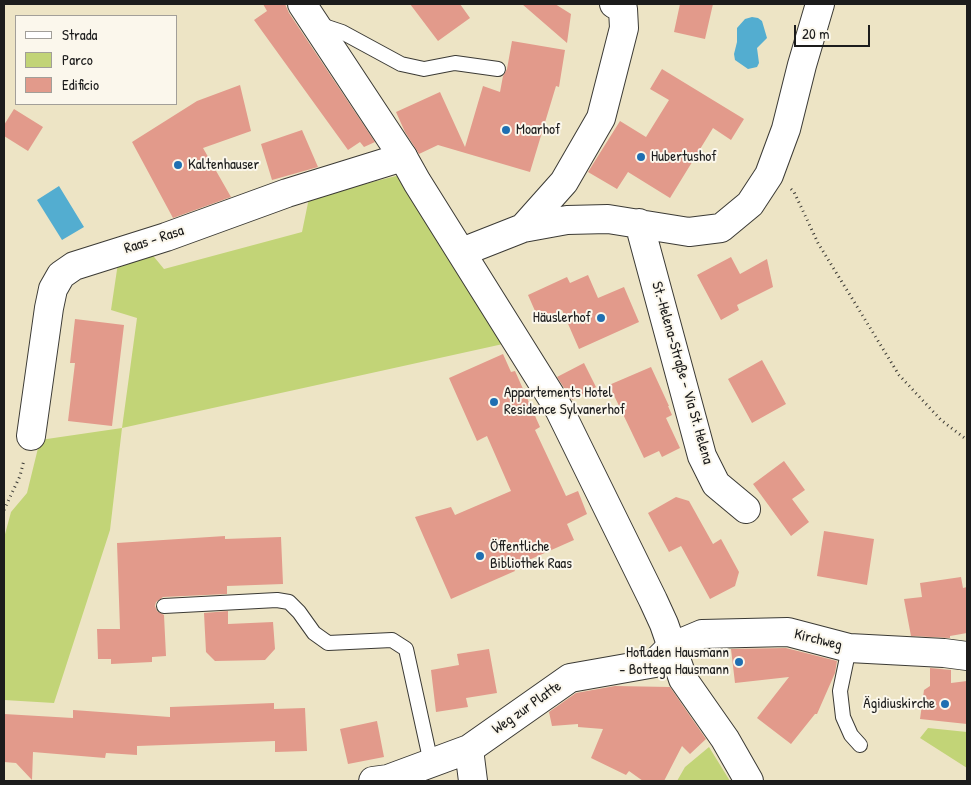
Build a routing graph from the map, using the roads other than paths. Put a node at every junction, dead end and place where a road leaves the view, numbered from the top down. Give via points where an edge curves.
1 (614, 4) edge
2 (819, 7) edge
3 (308, 13) edge
4 (498, 69) dead end
5 (403, 157) junction
6 (640, 223) junction
7 (523, 228) junction
8 (462, 252) junction
9 (31, 436) road end
10 (746, 509) dead end
11 (164, 606) dead end
12 (671, 648) junction
13 (848, 648) junction
14 (967, 656) edge
15 (860, 745) dead end
16 (469, 749) junction
17 (431, 763) junction
18 (373, 781) edge
19 (473, 781) edge
20 (749, 781) edge

1 - 7 street via 623,10 624,28 601,118 564,182
2 - 6 street via 786,129 769,175 750,204 721,228 689,232
3 - 4 lane via 401,64 424,69 455,63
3 - 5 street
5 - 8 street
5 - 9 street, Raas - Rasa via 74,266 61,276 49,308
6 - 7 street via 608,219 567,220
6 - 10 street, St.-Helena-Straße - Via St. Helena via 702,456 716,484
7 - 8 street
8 - 12 street via 558,409 653,600
11 - 17 lane via 276,600 289,602 314,633 328,643 392,640 406,649
12 - 13 street, Kirchweg via 702,634 788,632
12 - 16 street, Weg zur Platte via 655,663 570,678
12 - 20 street via 683,680
13 - 14 street, Kirchweg
13 - 15 lane via 840,691 843,717
16 - 17 street, Weg zur Platte
16 - 19 street
17 - 18 street, Weg zur Platte

